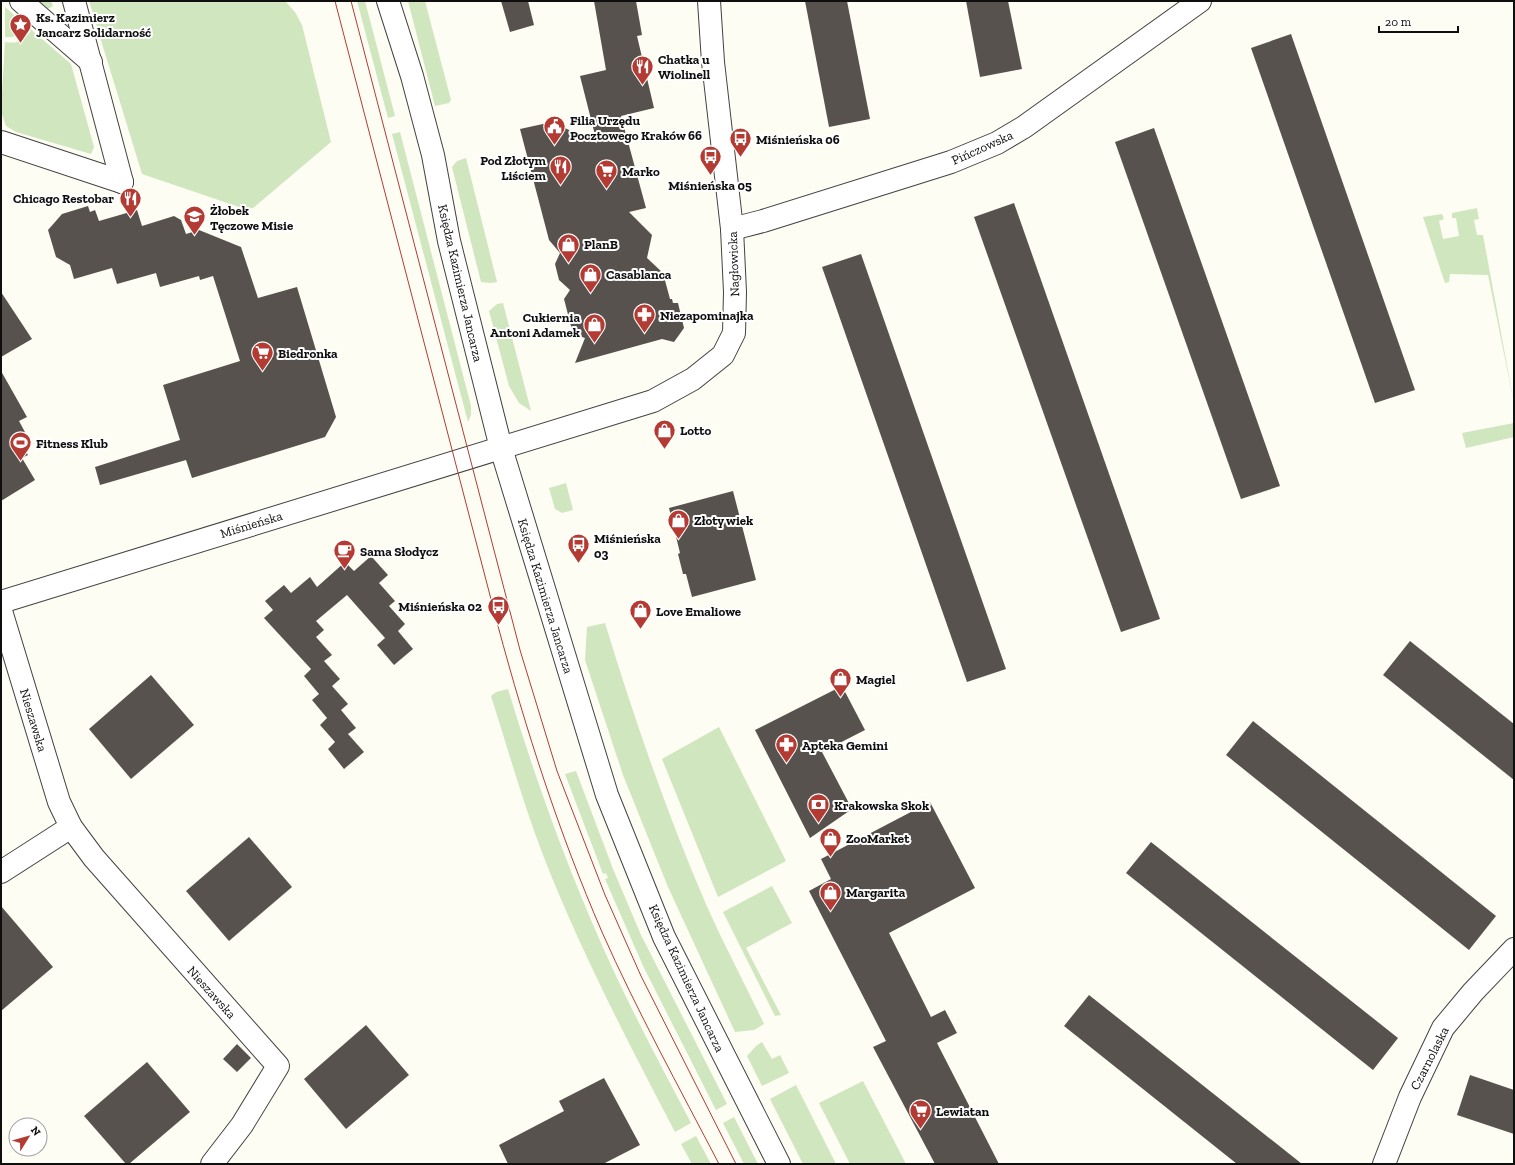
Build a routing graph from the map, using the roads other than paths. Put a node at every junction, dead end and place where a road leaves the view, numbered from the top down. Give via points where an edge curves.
1 (21, 1) edge
2 (74, 1) edge
3 (388, 1) edge
4 (709, 1) edge
5 (1200, 1) edge
6 (91, 62) junction
7 (1, 142) edge
8 (732, 229) junction
9 (501, 448) junction
10 (1, 602) edge
11 (1, 611) edge
12 (71, 827) junction
13 (1, 872) edge
14 (1514, 949) edge
15 (212, 1164) edge
16 (779, 1164) edge
17 (1384, 1164) edge

1 - 6 street
2 - 6 street
3 - 9 street, Księdza Kazimierza Jancarza via 412,76 433,155 449,241
4 - 8 street, Nagłowicka via 713,62
5 - 8 street, Pińczowska via 1024,127 997,143 951,162
6 - 7 street via 122,182
8 - 9 street, Nagłowicka via 734,333 723,355 693,380 653,401
9 - 10 street, Miśnieńska
9 - 16 street, Księdza Kazimierza Jancarza via 607,795 664,937
11 - 12 street, Nieszawska via 59,802
12 - 13 street
12 - 15 street, Nieszawska via 94,858 278,1066 242,1125
14 - 17 street, Czarnolaska via 1443,1028 1410,1097

